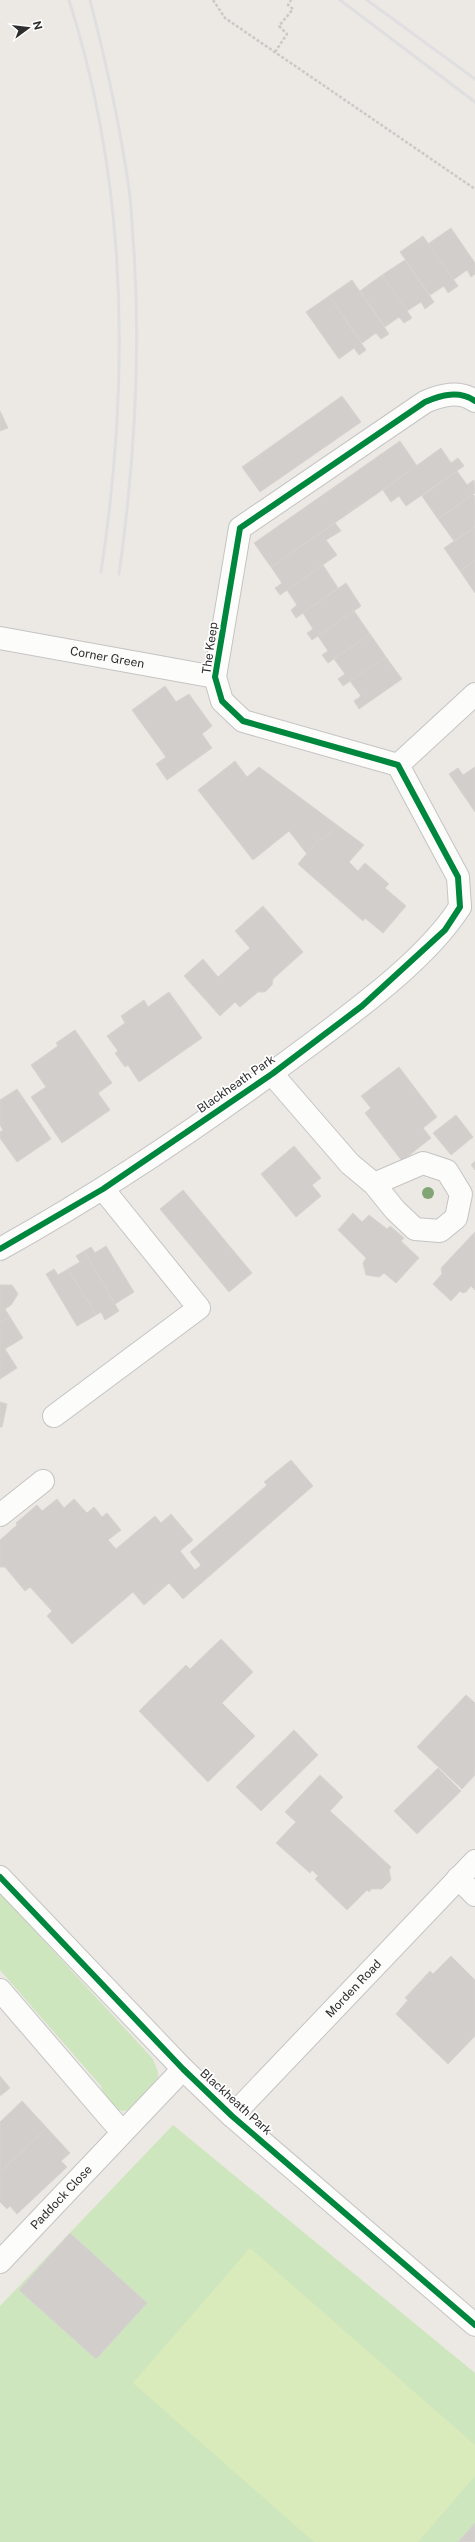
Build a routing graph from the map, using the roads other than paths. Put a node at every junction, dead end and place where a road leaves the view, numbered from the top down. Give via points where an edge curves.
1 (475, 401) edge
2 (0, 638) edge
3 (215, 677) junction
4 (475, 694) edge
5 (398, 765) junction
6 (468, 907) edge
7 (272, 1074) junction
8 (374, 1184) dead end
9 (102, 1189) junction
10 (1, 1246) edge
11 (54, 1416) dead end
12 (43, 1481) dead end
13 (0, 1515) edge
14 (475, 1861) edge
15 (0, 1877) edge
16 (458, 1878) junction
17 (475, 1895) edge
18 (0, 1990) edge
19 (183, 2069) junction
20 (232, 2116) junction
21 (122, 2132) junction
22 (0, 2262) edge
23 (475, 2325) edge

1 - 3 street, The Keep via 468,396 444,394 425,402 240,528
2 - 3 street, Corner Green
3 - 5 street, The Keep via 222,701 243,721
4 - 5 street
5 - 6 street via 458,878
6 - 7 street, Blackheath Park via 362,1006
7 - 8 street via 350,1164
7 - 9 street, Blackheath Park
9 - 10 street, Blackheath Park
9 - 11 street via 199,1308
12 - 13 street
14 - 16 street, Morden Road
15 - 19 street, Blackheath Park
16 - 17 street
16 - 20 street, Morden Road
18 - 21 street
19 - 20 street, Blackheath Park
19 - 21 street, Blackheath Park
20 - 23 street, Blackheath Park
21 - 22 street, Paddock Close

